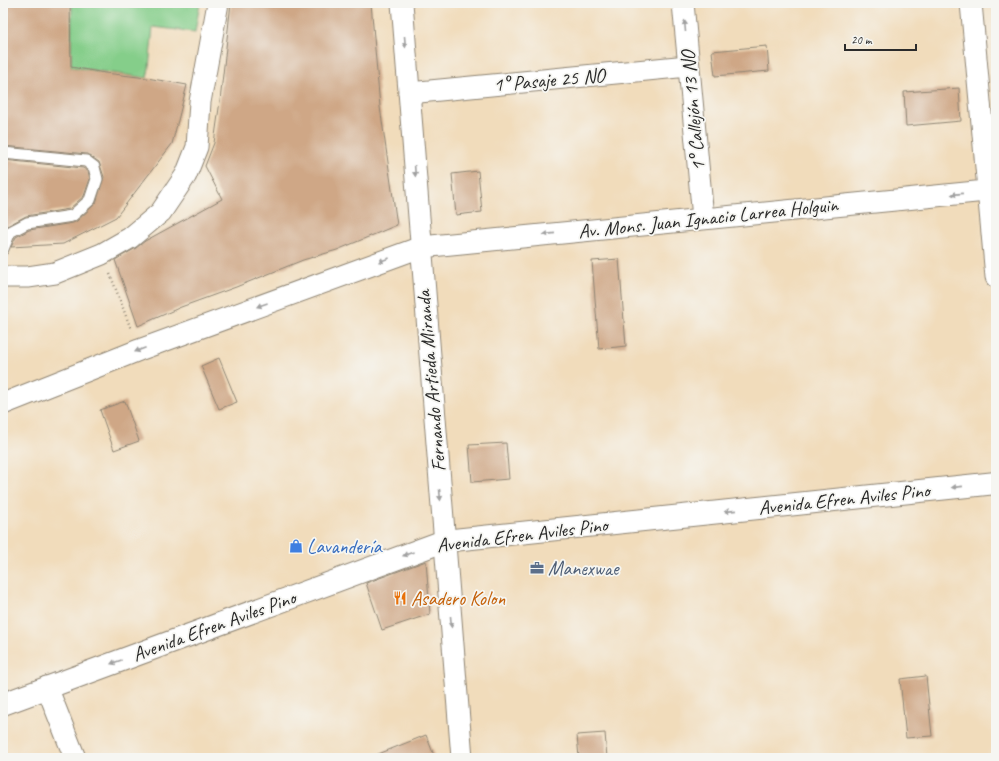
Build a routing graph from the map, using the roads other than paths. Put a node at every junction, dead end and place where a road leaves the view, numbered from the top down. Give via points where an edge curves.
1 (218, 3) edge
2 (402, 3) edge
3 (683, 3) edge
4 (971, 3) edge
5 (688, 66) junction
6 (409, 93) junction
7 (3, 153) edge
8 (992, 190) edge
9 (703, 218) junction
10 (420, 247) junction
11 (3, 249) edge
12 (996, 277) edge
13 (3, 278) edge
14 (3, 404) edge
15 (996, 483) edge
16 (444, 541) junction
17 (47, 687) junction
18 (3, 704) edge
19 (75, 758) edge
20 (462, 758) edge

1 - 13 street via 200,102 197,147 186,175 161,212 130,238 102,254 55,273
2 -> 6 street, Fernando Artieda Miranda
5 -> 3 street, 1° Callejón 13 NO
4 - 8 street
5 - 6 street, 1° Pasaje 25 NO
5 - 9 street, 1° Callejón 13 NO
6 -> 10 street, Fernando Artieda Miranda
7 - 11 lane via 86,161 94,167 97,179 90,200 72,216 28,223 10,232
8 -> 9 street, Av. Mons. Juan Ignacio Larrea Holguin
8 - 12 street
9 -> 10 street, Av. Mons. Juan Ignacio Larrea Holguin
10 -> 14 street, Av. Mons. Juan Ignacio Larrea Holguin via 140,350
10 -> 16 street, Fernando Artieda Miranda
15 -> 16 street, Avenida Efren Aviles Pino
16 -> 17 street, Avenida Efren Aviles Pino
16 -> 20 street, Fernando Artieda Miranda
17 - 18 street, Avenida Efren Aviles Pino
17 - 19 street

